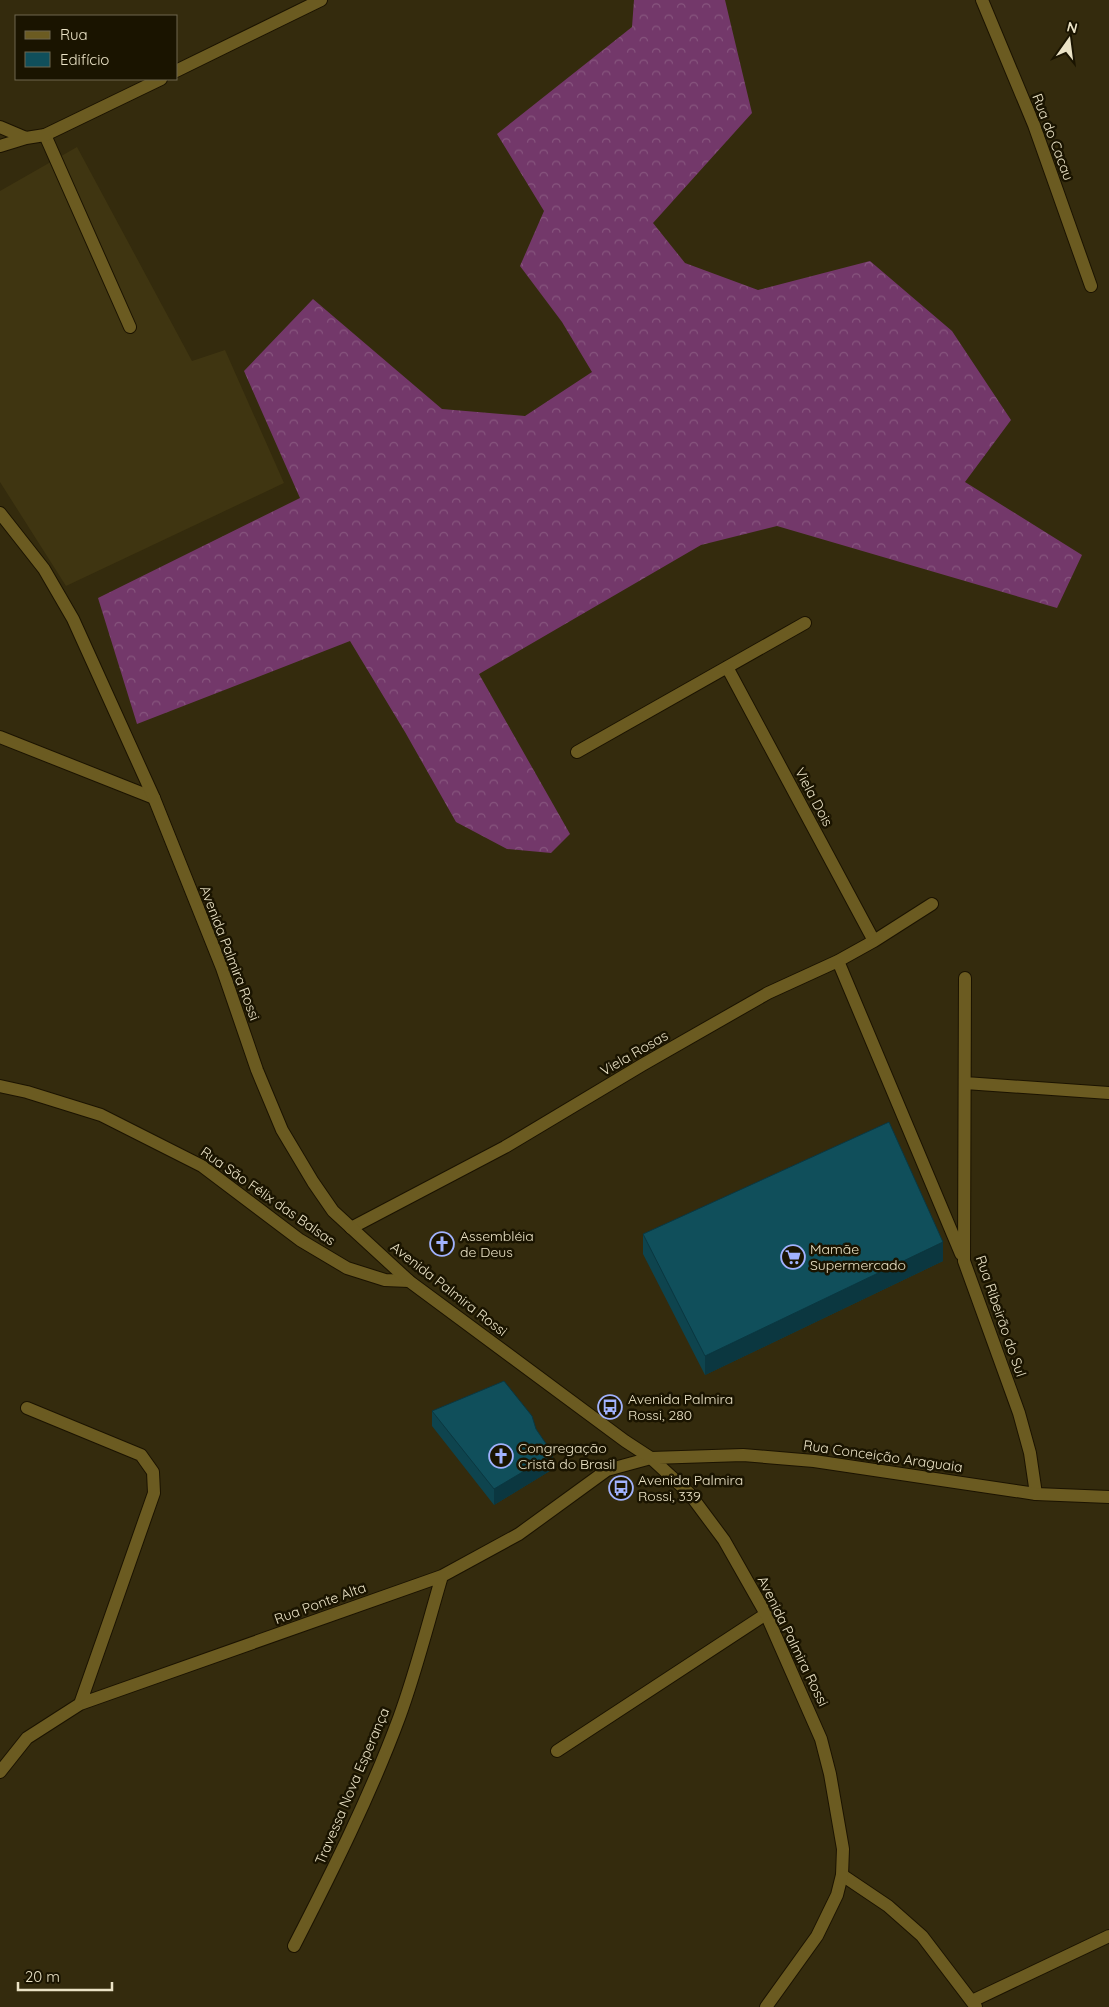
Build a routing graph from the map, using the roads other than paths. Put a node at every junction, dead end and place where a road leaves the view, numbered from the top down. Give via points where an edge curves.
1 (321, 0) edge
2 (982, 0) edge
3 (178, 70) edge
4 (159, 80) edge
5 (0, 126) edge
6 (45, 135) junction
7 (26, 138) junction
8 (0, 146) edge
9 (1092, 286) dead end
10 (130, 327) dead end
11 (3, 517) edge
12 (805, 623) dead end
13 (727, 667) junction
14 (0, 737) edge
15 (576, 752) dead end
16 (154, 798) junction
17 (932, 904) dead end
18 (874, 941) junction
19 (838, 961) junction
20 (965, 978) dead end
21 (965, 1083) junction
22 (0, 1086) edge
23 (1109, 1093) edge
24 (351, 1228) junction
25 (964, 1261) junction
26 (409, 1281) junction
27 (27, 1408) dead end
28 (651, 1458) junction
29 (1036, 1494) junction
30 (1109, 1497) edge
31 (442, 1576) junction
32 (766, 1614) junction
33 (80, 1704) junction
34 (557, 1751) dead end
35 (0, 1772) edge
36 (842, 1875) junction
37 (1109, 1936) edge
38 (294, 1946) dead end
39 (974, 2004) edge
40 (766, 2007) edge

1 - 3 street
2 - 9 street, Rua do Cacau via 1034,126
4 - 6 street
5 - 7 street
6 - 7 street
6 - 10 street
7 - 8 street
11 - 16 street, Avenida Palmira Rossi via 44,569 73,619
12 - 13 street
13 - 15 street
13 - 18 street, Viela Dois
14 - 16 street
16 - 24 street, Avenida Palmira Rossi via 282,1130 333,1211
17 - 18 street, Viela Rosas
18 - 19 street, Viela Rosas
19 - 24 street, Viela Rosas via 768,993 505,1147
19 - 25 street
20 - 21 street, Rua Ribeirão do Sul
21 - 23 street
21 - 25 street, Rua Ribeirão do Sul
22 - 26 street, Rua São Félix das Balsas via 101,1116 202,1166 300,1240 347,1268 385,1280
24 - 26 street, Avenida Palmira Rossi
25 - 29 street, Rua Ribeirão do Sul via 1018,1413 1030,1453
26 - 28 street, Avenida Palmira Rossi
27 - 33 street via 141,1455 152,1472 154,1493
28 - 29 street, Rua Conceição Araguaia via 743,1456 814,1461
28 - 31 street, Rua Ponte Alta via 607,1470 519,1534
28 - 32 street, Avenida Palmira Rossi via 689,1493 724,1540
29 - 30 street, Rua Conceição Araguaia
31 - 33 street, Rua Ponte Alta
31 - 38 street, Travessa Nova Esperança via 400,1716 336,1864
32 - 34 street
32 - 36 street, Avenida Palmira Rossi via 821,1739 843,1849
33 - 35 street, Rua Ponte Alta via 27,1738
36 - 39 street via 888,1906 922,1936
36 - 40 street, Avenida Palmira Rossi via 837,1895 817,1936
37 - 39 street

